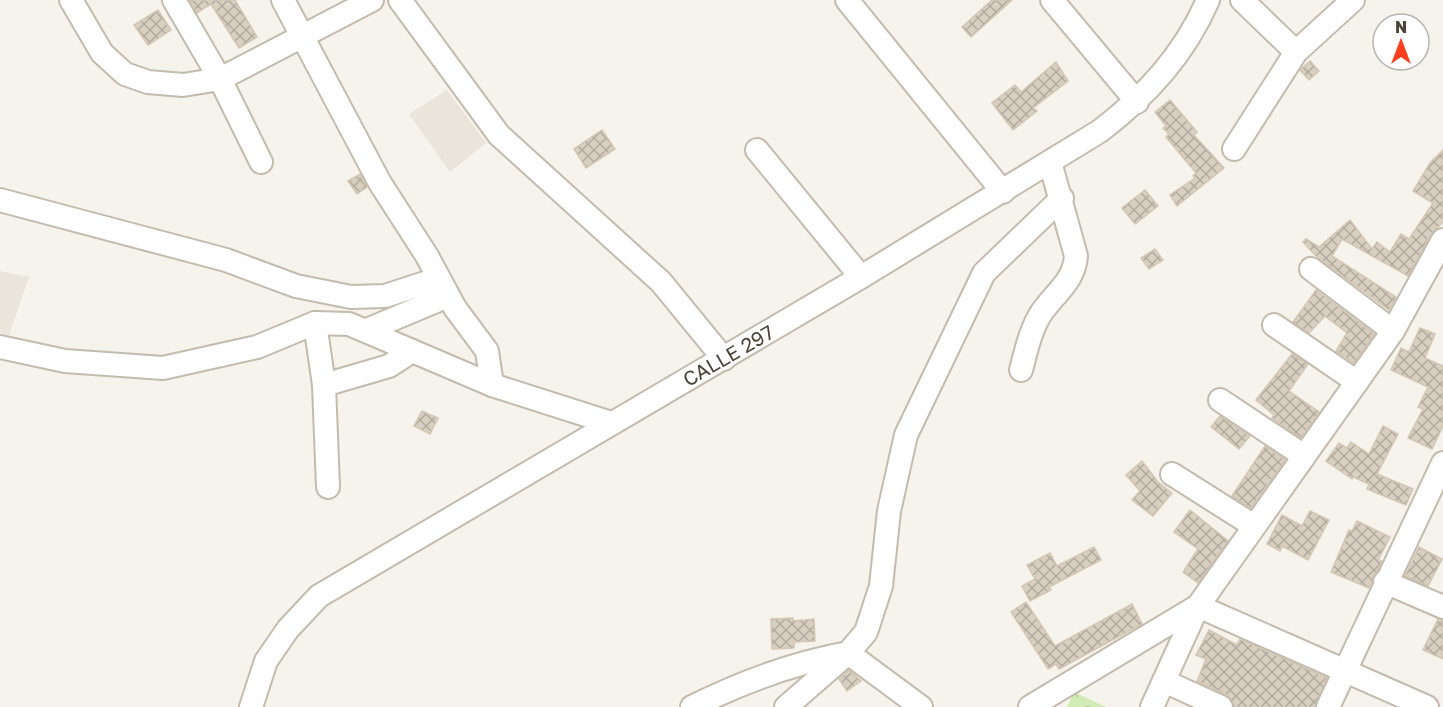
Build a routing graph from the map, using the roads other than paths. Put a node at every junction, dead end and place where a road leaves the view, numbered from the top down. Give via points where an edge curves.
1 (71, 0) edge
2 (174, 0) edge
3 (283, 0) edge
4 (372, 0) edge
5 (400, 0) edge
6 (847, 0) edge
7 (1052, 0) edge
8 (1208, 0) edge
9 (1242, 0) edge
10 (1353, 0) edge
11 (301, 36) junction
12 (1296, 52) junction
13 (220, 80) junction
14 (1137, 102) junction
15 (1234, 149) dead end
16 (757, 150) dead end
17 (261, 162) dead end
18 (1050, 162) junction
19 (1003, 192) junction
20 (1062, 198) junction
21 (0, 200) edge
22 (1443, 240) edge
23 (1311, 269) dead end
24 (861, 277) junction
25 (443, 288) junction
26 (315, 323) junction
27 (1274, 326) dead end
28 (367, 330) junction
29 (1393, 331) junction
30 (0, 346) edge
31 (412, 351) junction
32 (724, 358) junction
33 (1021, 370) dead end
34 (1357, 382) junction
35 (324, 385) junction
36 (492, 385) junction
37 (1220, 400) dead end
38 (611, 423) junction
39 (1304, 456) junction
40 (1443, 463) edge
41 (1172, 474) dead end
42 (328, 487) dead end
43 (1435, 497) edge
44 (1254, 526) junction
45 (1385, 582) junction
46 (1198, 606) junction
47 (1443, 607) edge
48 (848, 653) junction
49 (1345, 672) junction
50 (1164, 681) junction
51 (251, 707) edge
52 (692, 707) edge
53 (786, 707) edge
54 (921, 707) edge
55 (1030, 707) edge
56 (1152, 707) edge
57 (1221, 707) edge
58 (1328, 707) edge
59 (1427, 707) edge

1 - 13 street via 102,53 125,74 148,82 183,85
2 - 13 street
3 - 11 street
4 - 11 street
5 - 32 street via 499,135 661,282
6 - 19 street
7 - 14 street
8 - 14 street, CALLE 297 via 1172,62
9 - 12 street
10 - 12 street
11 - 13 street
11 - 25 street via 380,183
12 - 15 street
13 - 17 street
14 - 18 street, CALLE 297
16 - 24 street
18 - 19 street, CALLE 297
18 - 20 street
19 - 24 street, CALLE 297
20 - 33 street via 1076,256 1075,268 1040,314
20 - 48 street via 984,273 906,435 889,512 881,586 866,632
21 - 25 street via 225,260 296,286 351,297
22 - 29 street
23 - 29 street
24 - 32 street, CALLE 297
25 - 28 street
25 - 36 street via 487,351
26 - 28 street via 349,324
26 - 30 street via 256,347 163,368 65,361
26 - 35 street
27 - 34 street
28 - 31 street
29 - 34 street
31 - 35 street via 389,366
31 - 36 street
32 - 38 street, CALLE 297
34 - 39 street
35 - 42 street
36 - 38 street
37 - 39 street
38 - 51 street, CALLE 297 via 319,596 288,628 267,661
39 - 44 street
40 - 43 street
41 - 44 street
43 - 45 street
44 - 46 street
45 - 47 street
45 - 49 street
46 - 49 street
46 - 50 street
46 - 55 street
48 - 52 street via 813,660 732,687
48 - 53 street
48 - 54 street
49 - 58 street
49 - 59 street
50 - 56 street
50 - 57 street

